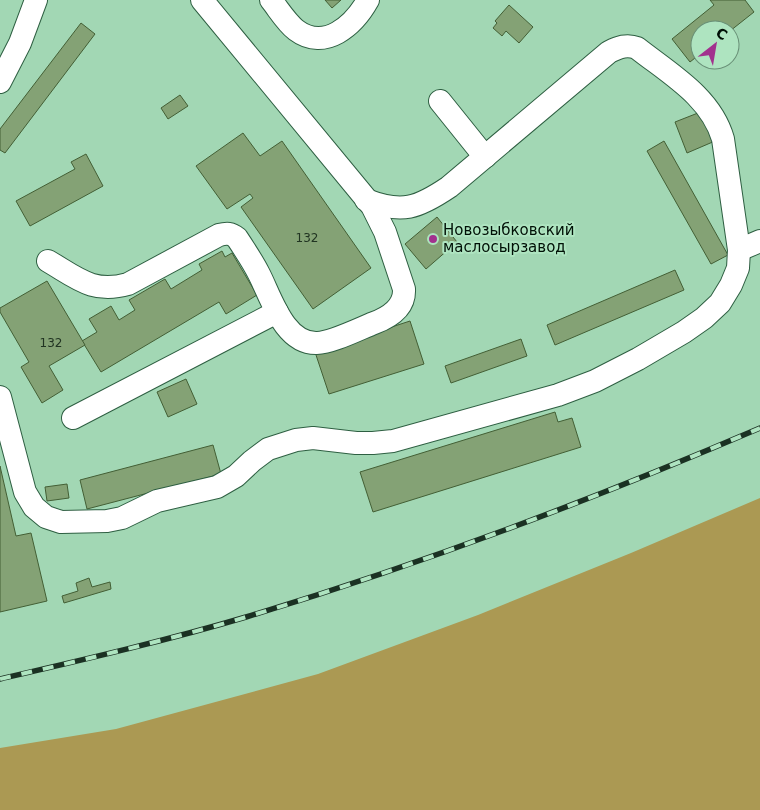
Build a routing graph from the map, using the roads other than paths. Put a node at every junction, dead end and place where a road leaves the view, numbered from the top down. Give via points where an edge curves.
1 (36, 0) edge
2 (202, 0) edge
3 (271, 0) edge
4 (368, 0) edge
5 (0, 82) edge
6 (440, 101) dead end
7 (485, 157) junction
8 (366, 200) junction
9 (760, 241) edge
10 (739, 250) junction
11 (48, 261) dead end
12 (277, 312) junction
13 (0, 397) edge
14 (73, 418) dead end

1 - 5 street via 20,43
2 - 8 street
3 - 4 street via 296,29 317,38 337,34 346,28
6 - 7 street
7 - 8 street via 449,188 423,203 398,208
7 - 10 street via 609,52 623,46 637,48 693,92 719,127
8 - 12 street via 379,219 401,281 404,298 401,304 378,322 317,344 294,335
9 - 10 street
10 - 13 street via 738,268 731,285 720,303 704,318 595,381 558,395 392,441 356,443 312,438 281,444 268,449 228,482 157,502 108,521 61,522 46,517 34,507 25,492
11 - 12 street via 88,284 117,287 219,235 233,235 255,266
12 - 14 street

